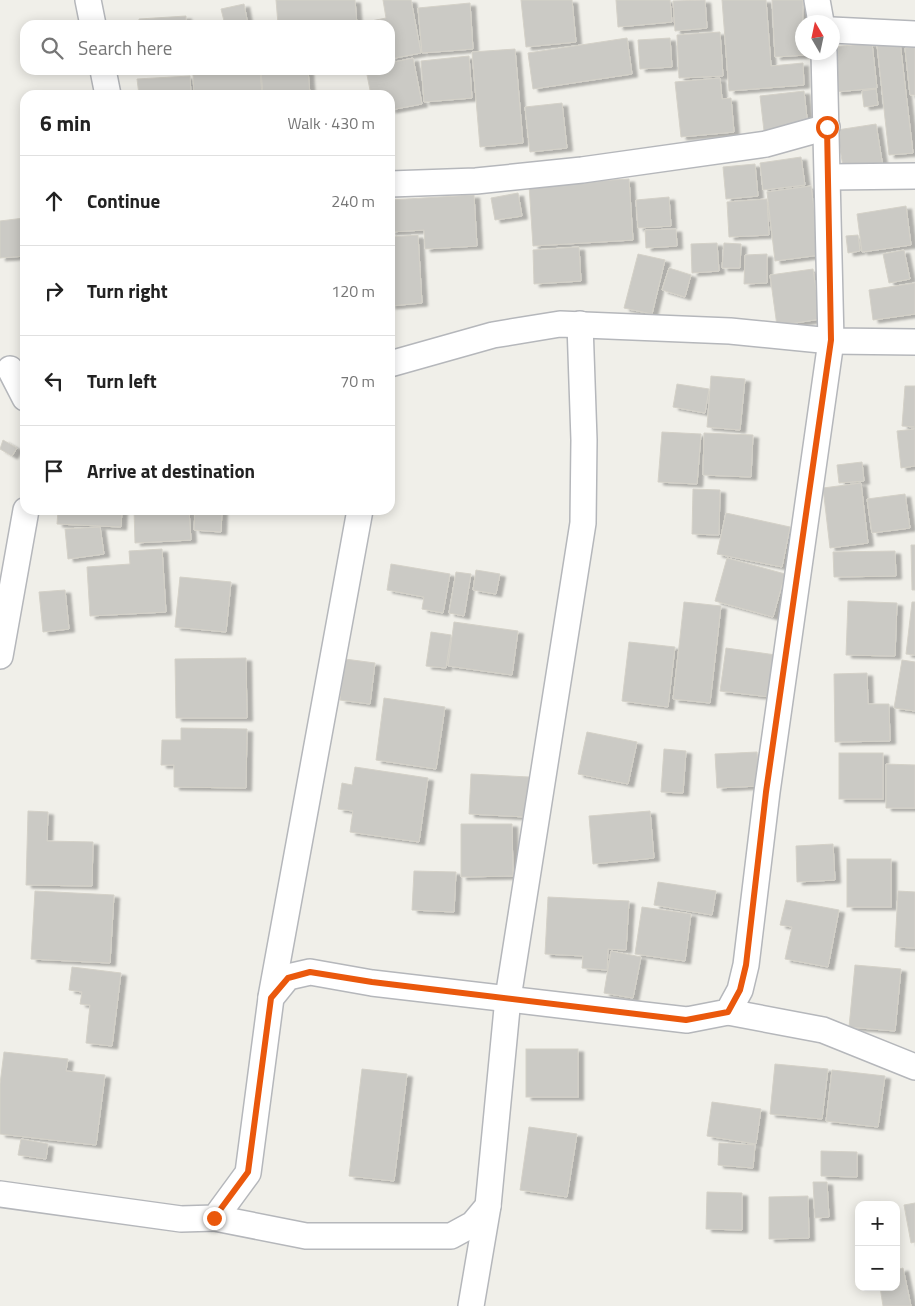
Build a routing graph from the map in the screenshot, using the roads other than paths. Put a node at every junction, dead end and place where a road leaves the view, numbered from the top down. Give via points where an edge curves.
1 (88, 0) edge
2 (818, 0) edge
3 (820, 15) edge
4 (92, 20) edge
5 (840, 30) edge
6 (915, 34) edge
7 (824, 60) edge
8 (104, 75) edge
9 (107, 90) edge
10 (827, 127) junction
11 (915, 176) edge
12 (828, 177) junction
13 (395, 184) edge
14 (580, 324) junction
15 (831, 340) junction
16 (915, 342) edge
17 (395, 363) edge
18 (12, 365) edge
19 (20, 385) edge
20 (25, 515) edge
21 (359, 515) edge
22 (0, 656) edge
23 (271, 998) junction
24 (508, 998) junction
25 (728, 1012) junction
26 (915, 1068) edge
27 (0, 1194) edge
28 (488, 1206) junction
29 (214, 1218) junction
30 (471, 1306) edge

1 - 4 street
2 - 3 street
5 - 6 street
7 - 10 street
8 - 9 street
10 - 12 street
10 - 13 street via 766,144 582,170 476,181
11 - 12 street
12 - 15 street
14 - 15 street via 730,331
14 - 17 street via 560,324 493,335
14 - 24 street via 583,523
15 - 16 street
15 - 25 street via 766,792 746,965 740,990
18 - 19 street
20 - 22 street
21 - 23 street
23 - 24 street via 288,978 310,972
23 - 29 street via 248,1172
24 - 25 street via 686,1020
24 - 28 street
25 - 26 street via 823,1030
27 - 29 street via 181,1219
28 - 29 street via 473,1224 451,1236 306,1236
28 - 30 street

